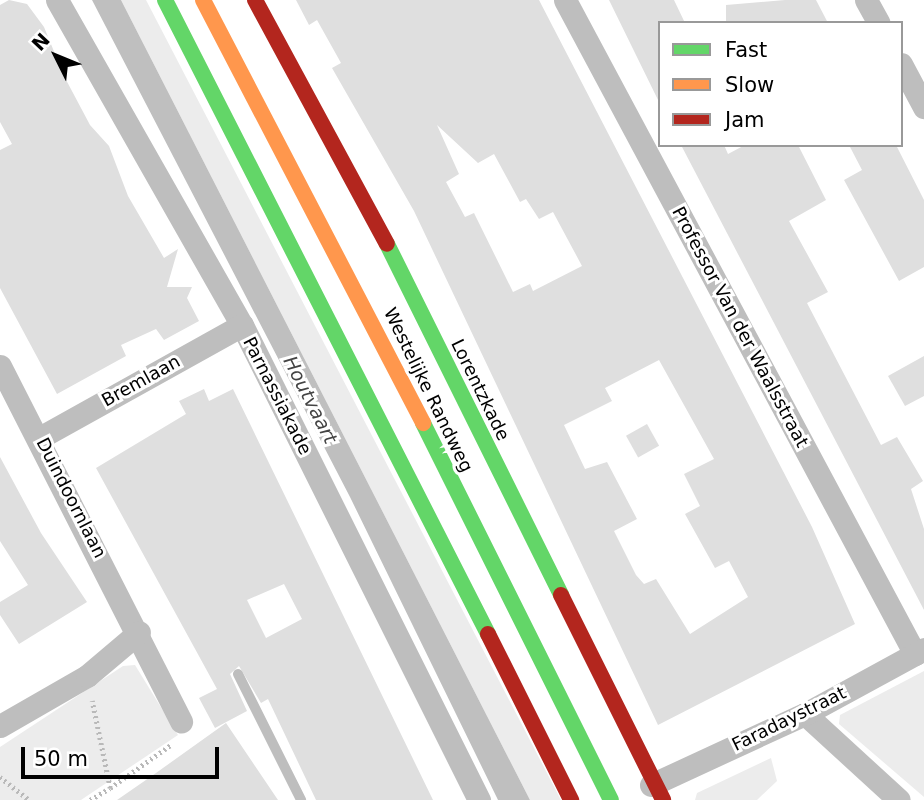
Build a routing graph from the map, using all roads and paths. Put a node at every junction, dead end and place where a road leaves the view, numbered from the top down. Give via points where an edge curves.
1 (57, 0) edge
2 (165, 0) edge
3 (203, 0) edge
4 (255, 0) edge
5 (565, 0) edge
6 (866, 0) edge
7 (878, 21) edge
8 (903, 68) edge
9 (924, 107) edge
10 (242, 325) junction
11 (0, 366) edge
12 (41, 437) junction
13 (139, 632) junction
14 (920, 652) edge
15 (238, 674) dead end
16 (87, 676) junction
17 (804, 714) junction
18 (181, 722) joint
19 (0, 726) edge
20 (0, 777) edge
21 (110, 788) junction
22 (657, 792) edge
23 (29, 800) edge
24 (90, 800) edge
25 (301, 800) edge
26 (479, 800) edge
27 (571, 800) edge
28 (611, 800) edge
29 (900, 800) edge

1 - 10 street, Parnassiakade
2 - 27 main road via 308,272
3 - 28 main road, Westelijke Randweg via 359,294
4 - 22 main road, Lorentzkade via 386,242
5 - 14 street, Professor Van der Waalsstraat
6 - 7 street
8 - 9 street
10 - 12 street, Bremlaan
10 - 26 street, Parnassiakade
11 - 12 street, Duindoornlaan
12 - 13 street, Duindoornlaan
13 - 16 street
13 - 18 street, Duindoornlaan
14 - 17 street, Faradaystraat
15 - 25 lane
16 - 19 street
16 - 21 path
17 - 22 street, Faradaystraat
17 - 29 street
18 - 21 path via 183,736
20 - 23 path
21 - 24 path

